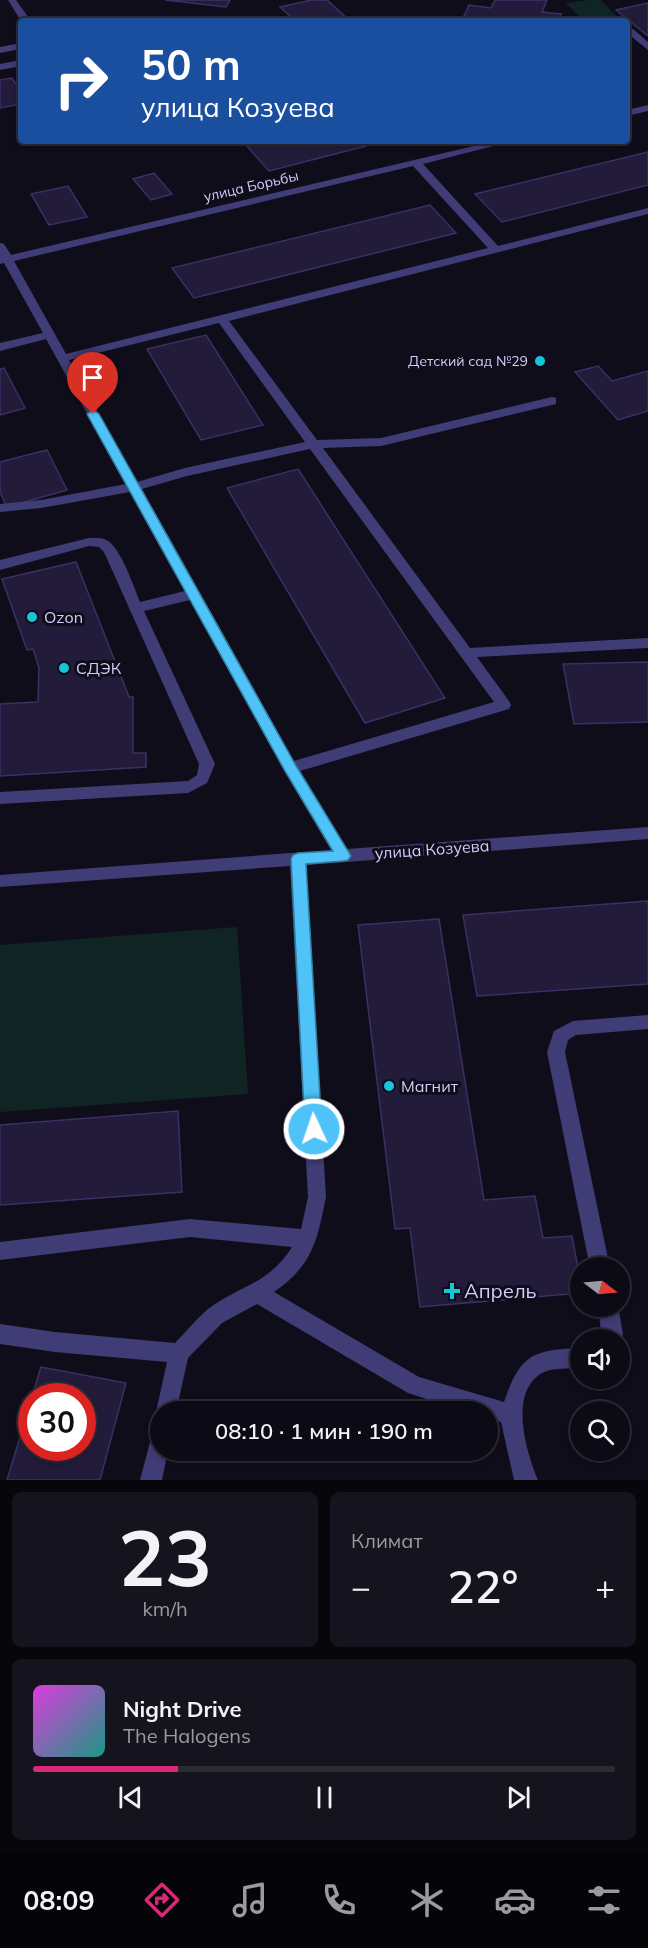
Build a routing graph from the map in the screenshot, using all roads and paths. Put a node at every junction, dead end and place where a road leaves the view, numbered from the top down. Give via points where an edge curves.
1 (12, 0) edge
2 (24, 18) edge
3 (630, 31) dead end
4 (18, 47) edge
5 (648, 47) edge
6 (0, 50) edge
7 (18, 64) edge
8 (0, 67) edge
9 (648, 108) edge
10 (630, 112) edge
11 (495, 144) edge
12 (416, 163) junction
13 (648, 211) edge
14 (496, 250) junction
15 (2, 255) edge
16 (222, 319) junction
17 (49, 335) junction
18 (0, 347) edge
19 (62, 358) junction
20 (552, 401) dead end
21 (313, 444) junction
22 (134, 487) junction
23 (0, 508) edge
24 (0, 565) edge
25 (194, 594) junction
26 (136, 608) junction
27 (648, 643) edge
28 (466, 653) junction
29 (290, 768) junction
30 (0, 798) edge
31 (648, 833) edge
32 (343, 856) junction
33 (298, 859) junction
34 (0, 881) edge
35 (648, 1022) edge
36 (308, 1239) junction
37 (0, 1251) edge
38 (598, 1257) edge
39 (257, 1293) junction
40 (0, 1334) edge
41 (179, 1353) junction
42 (570, 1359) edge
43 (168, 1401) edge
44 (510, 1414) junction
45 (155, 1461) edge
46 (151, 1480) edge
47 (527, 1480) edge

1 - 2 street
3 - 5 street
4 - 6 street
7 - 8 street
9 - 10 street
11 - 12 street, улица Борьбы
12 - 14 street
12 - 15 street, улица Борьбы
13 - 14 street
14 - 16 street
15 - 17 street
16 - 19 street
16 - 21 street
17 - 18 street
17 - 19 street
19 - 22 street
20 - 21 street via 381,442
21 - 22 street
21 - 28 street
22 - 23 street
22 - 25 street
24 - 26 street via 89,542 103,543 110,550
25 - 26 street
25 - 29 street
26 - 30 street via 207,764 205,777 188,787
27 - 28 street
28 - 29 street via 504,705
29 - 32 street
31 - 32 street, улица Козуева
32 - 33 street, улица Козуева
33 - 34 street, улица Козуева
33 - 36 street via 317,1197
35 - 38 street via 573,1028 560,1036 556,1052
36 - 37 street via 190,1228
36 - 39 street via 288,1271
39 - 41 street via 215,1316
39 - 44 street via 416,1386
40 - 41 street
41 - 43 street
42 - 44 street via 531,1366 522,1379
44 - 47 street via 522,1474
45 - 46 street

